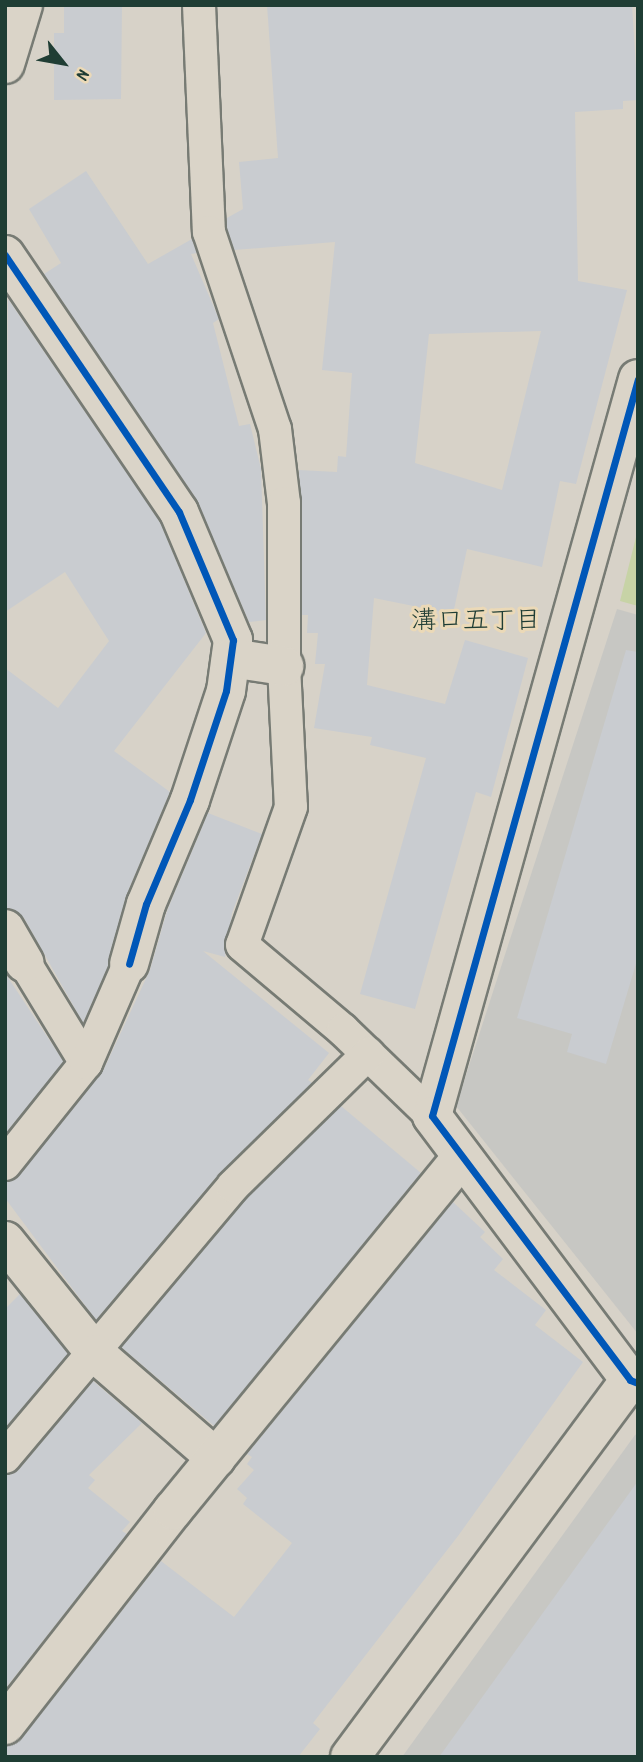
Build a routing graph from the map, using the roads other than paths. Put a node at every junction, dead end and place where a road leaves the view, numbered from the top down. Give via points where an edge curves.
1 (23, 5) edge
2 (199, 5) edge
3 (5, 64) edge
4 (5, 255) edge
5 (638, 379) edge
6 (231, 658) junction
7 (284, 666) junction
8 (5, 929) edge
9 (25, 963) joint
10 (128, 964) joint
11 (368, 1054) junction
12 (86, 1063) junction
13 (432, 1116) junction
14 (462, 1157) junction
15 (5, 1164) edge
16 (5, 1241) edge
17 (96, 1354) junction
18 (634, 1382) edge
19 (5, 1457) edge
20 (216, 1458) junction
21 (5, 1725) edge
22 (350, 1757) edge

1 - 3 street
2 - 7 lane via 209,232 275,429 284,503
4 - 6 street via 179,512 233,640
5 - 13 street
6 - 7 street
6 - 10 street via 226,691 191,800 146,904
7 - 11 lane via 291,807 242,945
8 - 9 street
9 - 12 lane
10 - 12 lane
11 - 13 lane
11 - 17 lane via 233,1186
12 - 15 lane
13 - 14 street
14 - 18 street
14 - 20 street
16 - 17 street
17 - 19 lane
17 - 20 street
18 - 22 street
20 - 21 street

